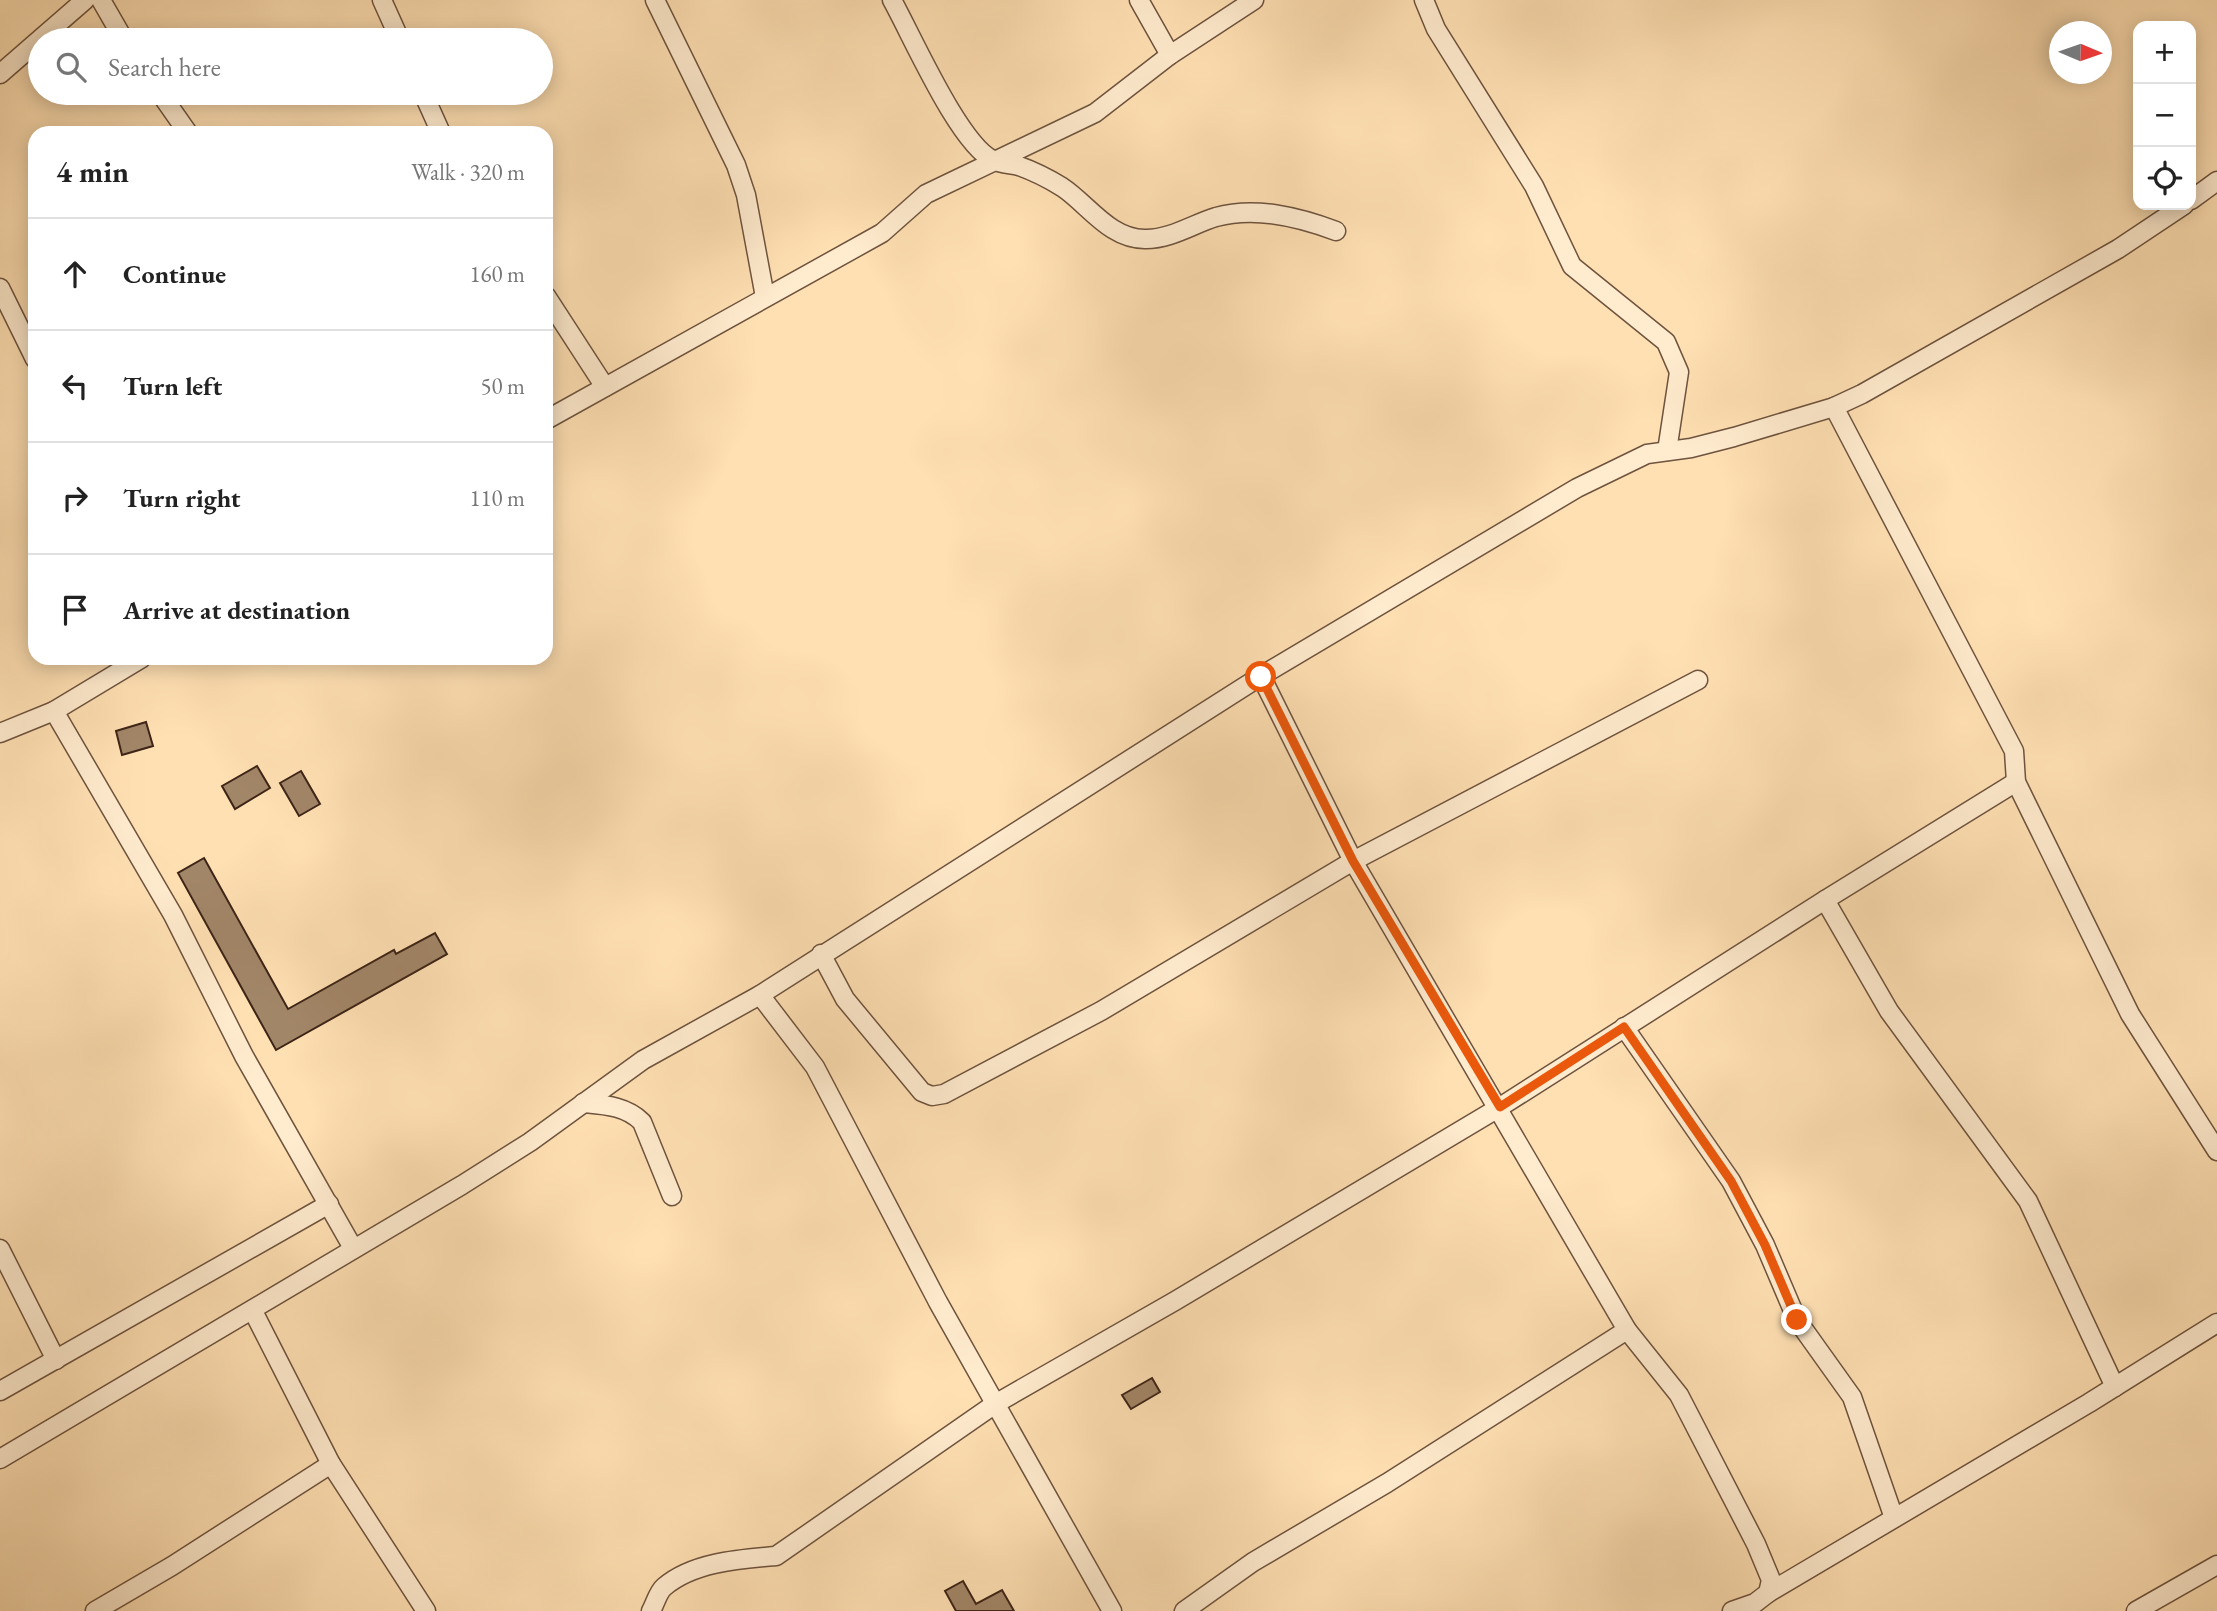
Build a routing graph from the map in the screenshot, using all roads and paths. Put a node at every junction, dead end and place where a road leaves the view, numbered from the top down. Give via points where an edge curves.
1 (382, 0) edge
2 (655, 0) edge
3 (892, 0) edge
4 (1139, 0) edge
5 (1254, 0) edge
6 (1424, 0) edge
7 (99, 1) edge
8 (62, 28) edge
9 (116, 28) edge
10 (395, 28) edge
11 (28, 53) edge
12 (1170, 55) junction
13 (0, 74) edge
14 (168, 105) edge
15 (428, 105) edge
16 (183, 126) edge
17 (438, 126) edge
18 (992, 160) junction
19 (2217, 181) edge
20 (2196, 196) edge
21 (2176, 210) edge
22 (1336, 231) dead end
23 (0, 288) edge
24 (765, 297) junction
25 (553, 307) edge
26 (28, 345) edge
27 (605, 387) junction
28 (1834, 407) junction
29 (553, 416) edge
30 (1667, 452) junction
31 (130, 665) edge
32 (1261, 677) junction
33 (1698, 680) dead end
34 (54, 711) junction
35 (0, 733) edge
36 (2016, 782) junction
37 (1353, 861) junction
38 (1825, 900) junction
39 (821, 954) junction
40 (760, 995) junction
41 (1624, 1027) junction
42 (583, 1103) junction
43 (1500, 1107) junction
44 (2217, 1151) edge
45 (672, 1196) dead end
46 (330, 1204) junction
47 (353, 1248) junction
48 (0, 1249) edge
49 (253, 1311) junction
50 (2217, 1322) edge
51 (1627, 1330) junction
52 (56, 1360) junction
53 (2115, 1387) junction
54 (0, 1391) edge
55 (995, 1404) junction
56 (0, 1459) edge
57 (331, 1464) junction
58 (1894, 1518) junction
59 (2217, 1565) edge
60 (1768, 1593) junction
61 (95, 1611) edge
62 (426, 1611) edge
63 (651, 1611) edge
64 (1112, 1611) edge
65 (1184, 1611) edge
66 (1732, 1611) edge
67 (2136, 1611) edge

1 - 10 street
2 - 24 street via 736,164
3 - 18 street via 963,131
4 - 12 street
5 - 12 street
6 - 30 street via 1436,29 1534,186 1572,266 1666,342 1677,361
7 - 8 street
7 - 9 street
11 - 13 street
12 - 18 street via 1095,113
14 - 16 street
15 - 17 street
18 - 22 street via 1020,167 1063,188 1096,218 1144,240 1242,213 1306,220
18 - 24 street via 926,194 882,233
19 - 20 street
21 - 28 street via 1947,348
23 - 26 street
24 - 27 street
25 - 27 street
27 - 29 street
28 - 30 street
28 - 36 street via 2014,751
30 - 32 street via 1647,454 1577,488
31 - 34 street
32 - 37 street
32 - 39 street
33 - 37 street
34 - 35 street
34 - 46 street via 173,915 244,1056
36 - 38 street
36 - 44 street via 2130,1014
37 - 39 street via 1101,1011 944,1094 922,1092 845,999
37 - 43 street
38 - 41 street
38 - 53 street via 1889,1011 2028,1201
39 - 40 street
40 - 42 street via 642,1059
40 - 55 street via 815,1067
41 - 43 street
41 - 58 street via 1731,1181 1797,1320 1852,1397
42 - 45 street via 612,1106 633,1113 642,1122
42 - 47 street via 530,1142
43 - 51 street
43 - 55 street
46 - 47 street
46 - 52 street
47 - 49 street
48 - 52 street
49 - 56 street
49 - 57 street
50 - 53 street
51 - 60 street via 1679,1395 1756,1544 1771,1580
51 - 65 street via 1387,1483 1253,1562
52 - 54 street
53 - 58 street
55 - 63 street via 775,1556 735,1559 687,1573 662,1588
55 - 64 street
57 - 61 street
57 - 62 street
58 - 60 street
59 - 67 street
60 - 66 street

